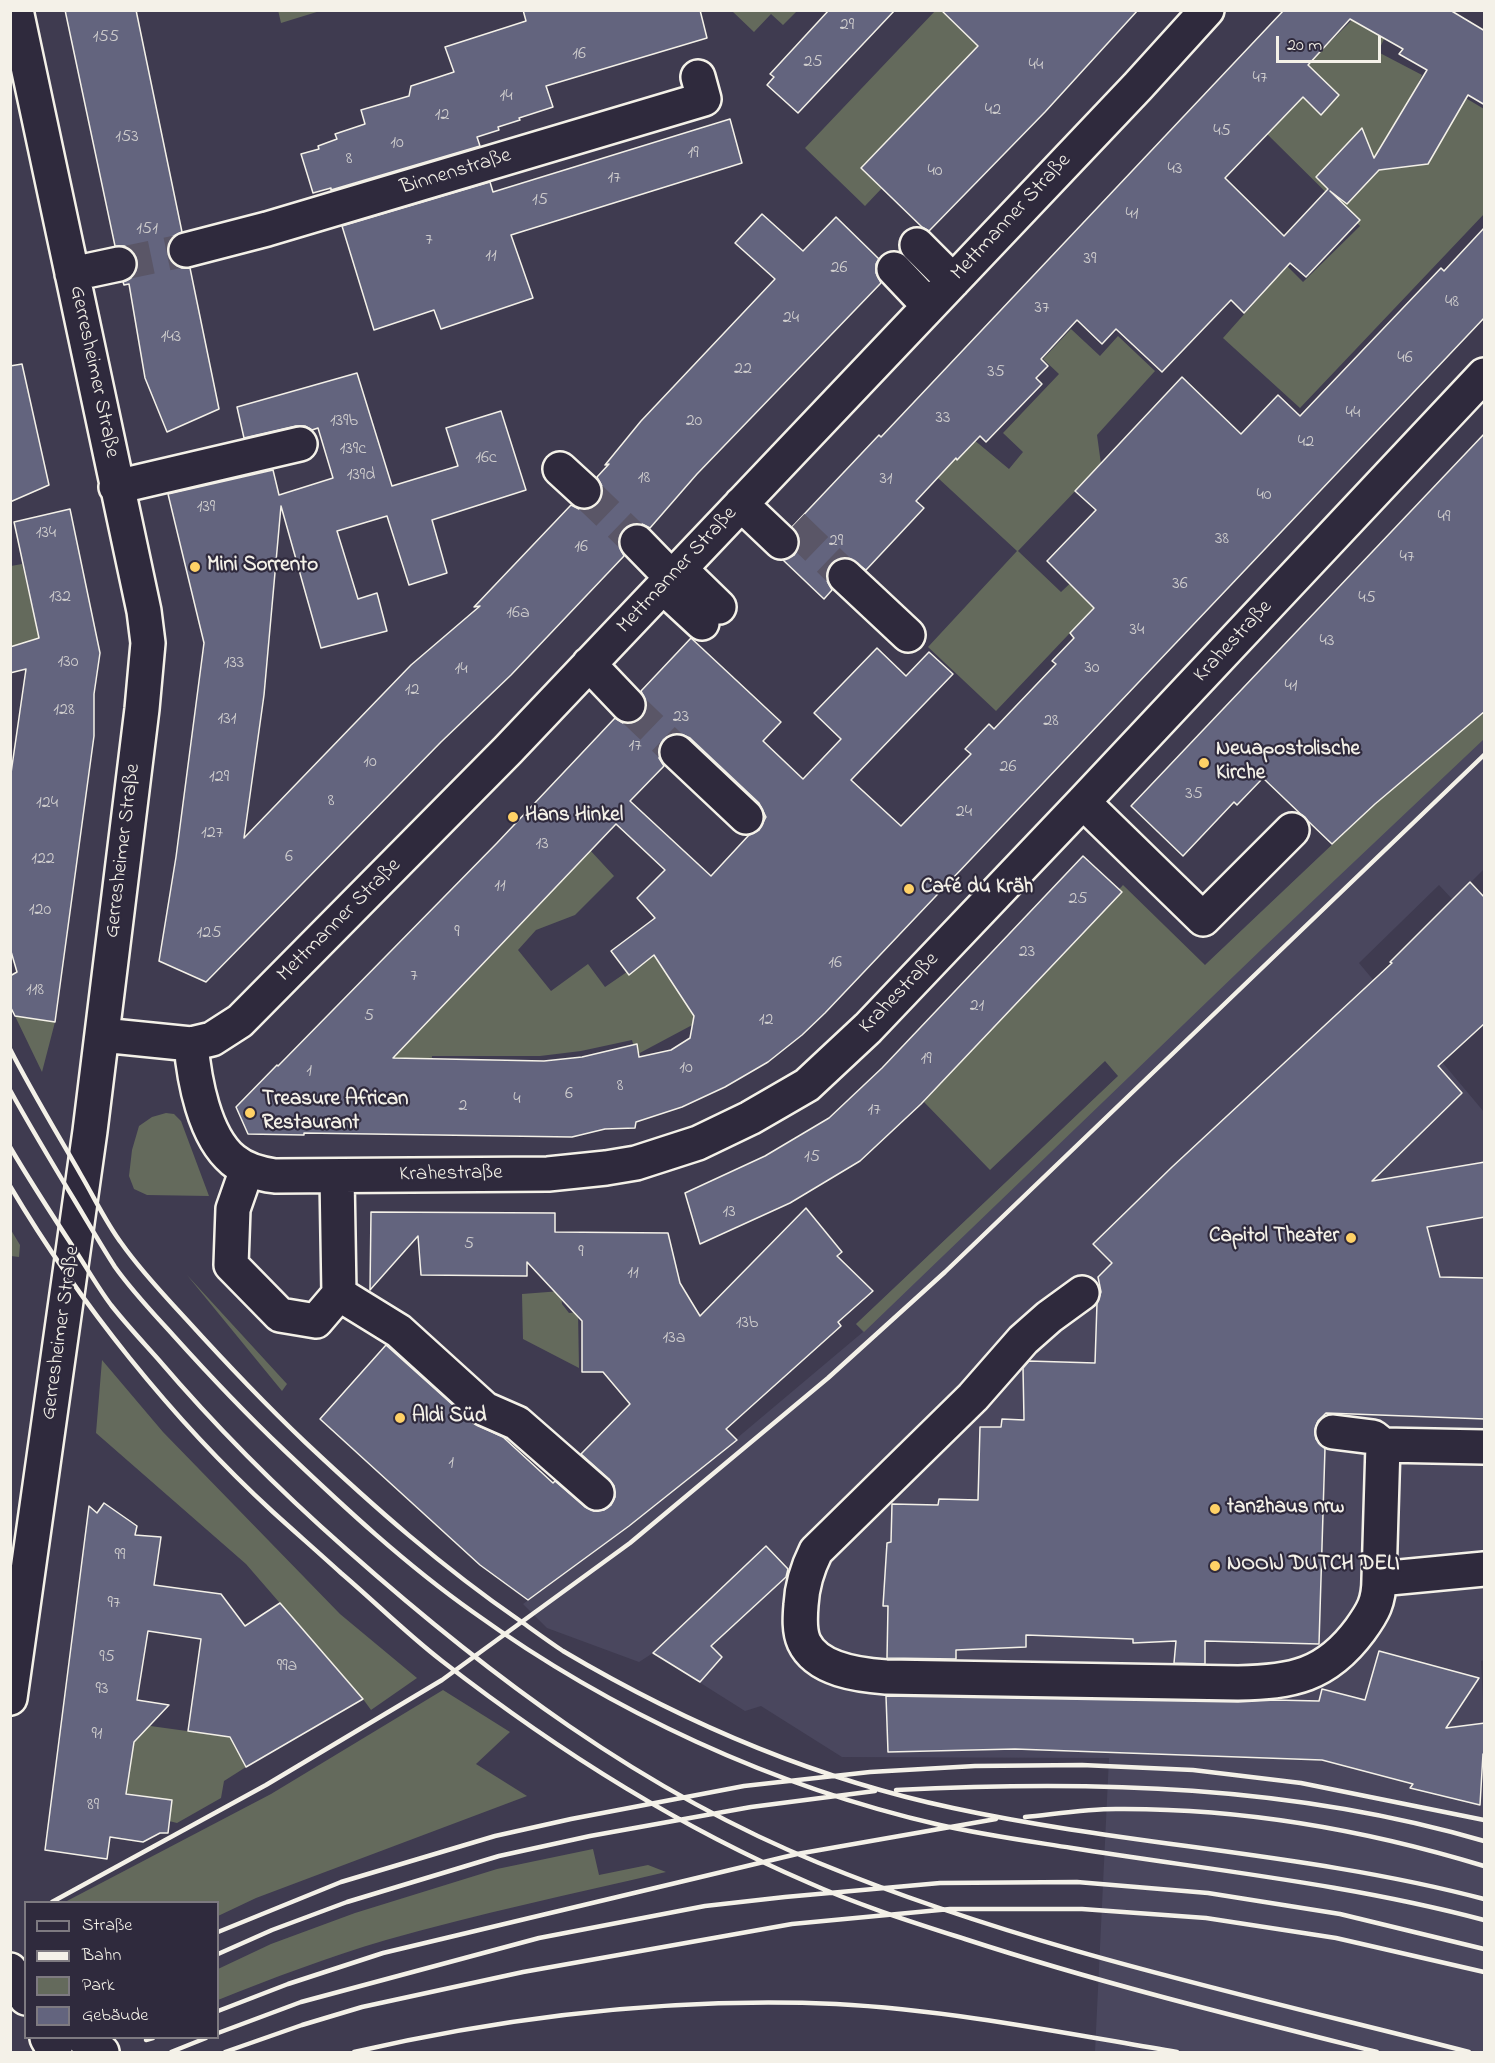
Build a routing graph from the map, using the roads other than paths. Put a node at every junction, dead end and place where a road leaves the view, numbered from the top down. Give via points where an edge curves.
1 (16, 10) edge
2 (1207, 10) edge
3 (698, 77) dead end
4 (917, 245) dead end
5 (186, 250) tunnel mouth
6 (119, 264) tunnel mouth
7 (894, 268) dead end
8 (72, 274) junction
9 (953, 281) junction
10 (928, 305) junction
11 (1485, 375) edge
12 (300, 444) dead end
13 (560, 469) dead end
14 (117, 487) junction
15 (584, 491) tunnel mouth
16 (748, 497) junction
17 (787, 534) tunnel mouth
18 (637, 542) tunnel mouth
19 (672, 578) junction
20 (842, 592) tunnel mouth
21 (711, 615) dead end
22 (908, 635) dead end
23 (590, 664) junction
24 (628, 705) tunnel mouth
25 (677, 752) tunnel mouth
26 (1083, 802) junction
27 (746, 817) dead end
28 (1292, 830) dead end
29 (102, 1035) junction
30 (191, 1044) junction
31 (247, 1169) junction
32 (353, 1176) junction
33 (1082, 1293) dead end
34 (339, 1294) junction
35 (1333, 1432) dead end
36 (1383, 1446) junction
37 (1485, 1447) edge
38 (597, 1493) dead end
39 (1485, 1569) edge
40 (1379, 1579) junction
41 (10, 1698) edge
42 (86, 2039) edge
43 (102, 2052) edge

1 - 8 street, Gerresheimer Straße
2 - 9 street, Mettmanner Straße
3 - 5 street, Binnenstraße via 704,99
4 - 9 street
6 - 8 street
7 - 10 street
8 - 14 street, Gerresheimer Straße
9 - 10 street, Mettmanner Straße
10 - 16 street, Mettmanner Straße
11 - 26 street, Krahestraße
12 - 14 street
13 - 15 street
14 - 29 street, Gerresheimer Straße via 148,643
16 - 17 street
16 - 19 street, Mettmanner Straße
18 - 19 street
19 - 21 street
19 - 23 street, Mettmanner Straße
20 - 22 street
23 - 24 street
23 - 30 street, Mettmanner Straße via 240,1021 212,1039
25 - 27 street
26 - 28 street via 1203,919
26 - 32 street, Krahestraße via 868,1028 807,1085 750,1118 698,1143 636,1163 606,1168 548,1174
29 - 30 street, Mettmanner Straße
29 - 41 street, Gerresheimer Straße
30 - 31 street, Krahestraße via 194,1075 217,1141 233,1161
31 - 32 street, Krahestraße via 275,1176
31 - 34 street via 233,1209 231,1265 280,1315 316,1321
32 - 34 street
33 - 40 street via 1023,1340 973,1397 816,1551 805,1577 800,1614 803,1639 811,1652 838,1668 886,1677 1238,1683 1283,1680 1312,1672 1341,1653 1371,1613 1379,1596
34 - 38 street via 399,1331 485,1409 518,1423
35 - 36 street via 1373,1437
36 - 37 street
36 - 40 street
39 - 40 street
42 - 43 street

